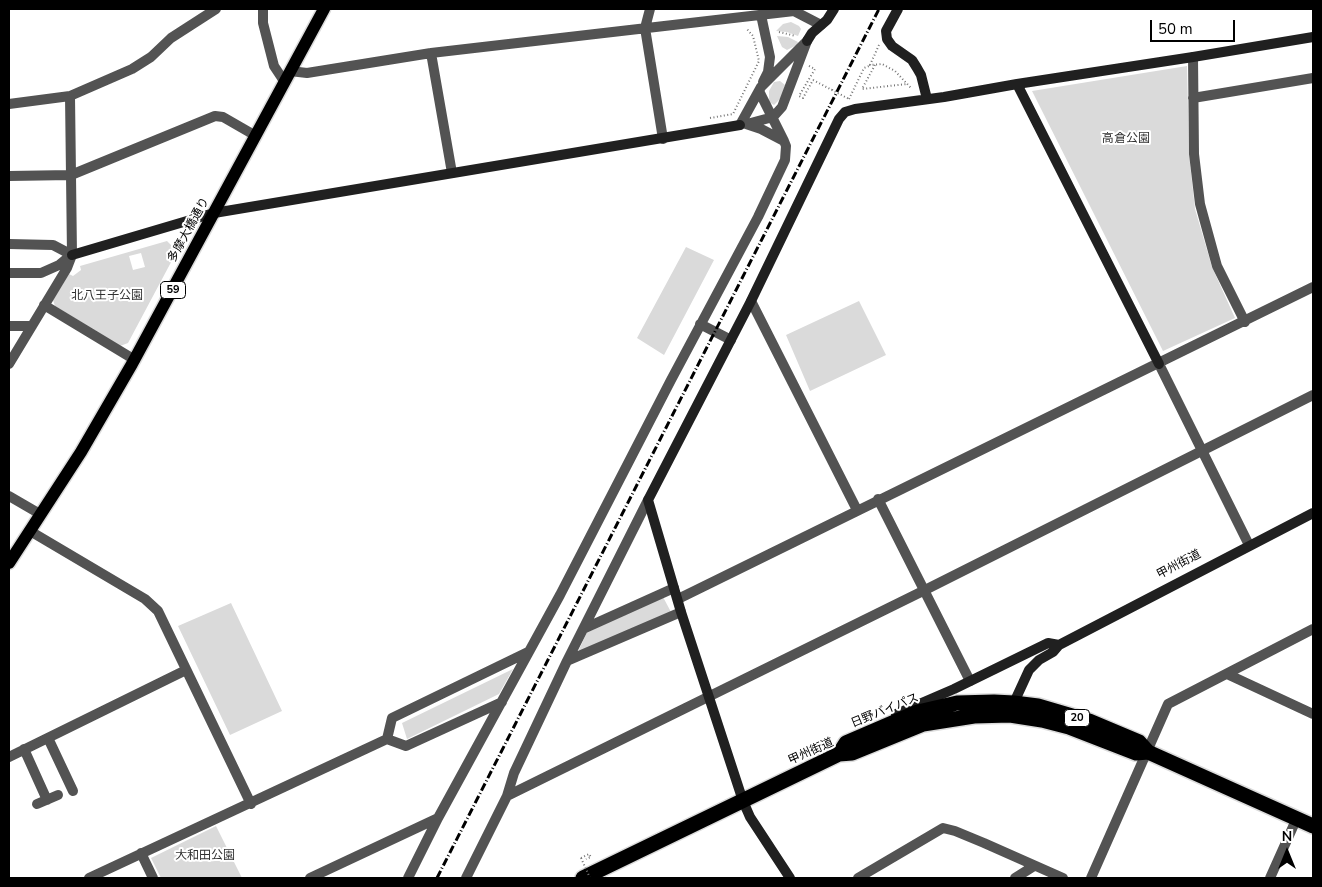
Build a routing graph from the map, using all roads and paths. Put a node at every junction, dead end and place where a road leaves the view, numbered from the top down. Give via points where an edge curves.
1 (216, 9) edge
2 (263, 9) edge
3 (324, 9) edge
4 (650, 9) edge
5 (834, 9) edge
6 (898, 9) edge
7 (794, 10) edge
8 (747, 12) edge
9 (761, 15) junction
10 (821, 25) junction
11 (644, 28) junction
12 (746, 28) dead end
13 (779, 32) dead end
14 (1313, 36) edge
15 (803, 39) junction
16 (767, 40) junction
17 (879, 45) dead end
18 (431, 53) junction
19 (1193, 58) junction
20 (870, 65) junction
21 (875, 65) junction
22 (782, 67) junction
23 (815, 69) dead end
24 (287, 76) junction
25 (1313, 78) edge
26 (793, 81) junction
27 (907, 84) junction
28 (1017, 84) junction
29 (911, 88) dead end
30 (760, 89) junction
31 (70, 96) junction
32 (1194, 98) junction
33 (927, 100) junction
34 (9, 104) edge
35 (773, 117) junction
36 (706, 119) dead end
37 (743, 125) junction
38 (256, 136) junction
39 (663, 139) junction
40 (784, 141) junction
41 (452, 173) junction
42 (70, 175) junction
43 (9, 176) edge
44 (214, 213) junction
45 (9, 244) edge
46 (72, 255) junction
47 (9, 273) edge
48 (1313, 287) edge
49 (751, 301) junction
50 (44, 305) junction
51 (1245, 322) junction
52 (700, 324) junction
53 (9, 326) edge
54 (32, 326) junction
55 (731, 340) junction
56 (135, 360) junction
57 (9, 364) edge
58 (1159, 364) junction
59 (1313, 395) edge
60 (1203, 451) junction
61 (9, 496) edge
62 (878, 499) junction
63 (648, 500) junction
64 (857, 510) junction
65 (1313, 513) edge
66 (40, 514) junction
67 (30, 531) junction
68 (1249, 546) junction
69 (9, 563) edge
70 (674, 588) junction
71 (923, 591) junction
72 (678, 599) junction
73 (681, 612) junction
74 (584, 629) junction
75 (1313, 629) edge
76 (1059, 645) junction
77 (528, 652) junction
78 (567, 662) junction
79 (186, 670) junction
80 (1227, 674) junction
81 (970, 681) junction
82 (708, 697) junction
83 (502, 702) junction
84 (1012, 709) junction
85 (1313, 714) edge
86 (860, 737) junction
87 (48, 738) junction
88 (387, 739) junction
89 (24, 749) junction
90 (1148, 752) junction
91 (839, 754) junction
92 (9, 757) edge
93 (73, 791) dead end
94 (58, 795) dead end
95 (507, 796) junction
96 (743, 801) junction
97 (251, 804) junction
98 (438, 818) junction
99 (1296, 820) junction
100 (1313, 826) edge
101 (141, 853) junction
102 (586, 859) dead end
103 (1034, 866) junction
104 (89, 878) edge
105 (153, 878) edge
106 (310, 878) edge
107 (408, 878) edge
108 (466, 878) edge
109 (583, 878) edge
110 (590, 878) edge
111 (790, 878) edge
112 (858, 878) edge
113 (1015, 878) edge
114 (1063, 878) edge
115 (1091, 878) edge
116 (1270, 878) edge

1 - 31 street via 171,38 151,57
2 - 24 street via 274,66
3 - 24 main road, 多摩大橋通り / 59
4 - 11 street
5 - 10 street
6 - 33 street via 886,31 887,39 912,60 921,74
7 - 9 street
7 - 10 street
8 - 9 street
8 - 11 street
9 - 16 street
10 - 15 street
11 - 18 street
11 - 39 street
12 - 36 path via 753,36 759,61 733,114
13 - 15 path
14 - 19 street
15 - 22 street
15 - 26 street
16 - 22 street
16 - 30 street via 770,65
17 - 20 path
18 - 24 street
18 - 41 street
19 - 28 street
19 - 32 street
20 - 21 path
20 - 23 path, bridge via 864,68 849,99 812,80 803,98 799,96
21 - 27 path via 882,64 895,71
21 - 27 path via 862,89
22 - 26 street
22 - 30 street
24 - 38 main road, 多摩大橋通り / 59
25 - 32 street
26 - 35 street via 782,107
27 - 29 path
28 - 33 street
28 - 58 street
30 - 35 street via 766,109
30 - 37 street
31 - 34 street
31 - 42 street
32 - 51 street via 1194,154 1200,204 1218,266
33 - 49 street via 845,112
35 - 37 street
35 - 40 street
37 - 39 street
37 - 40 street via 761,129
38 - 42 street via 223,117 215,116
38 - 44 main road, 多摩大橋通り / 59
39 - 41 street
40 - 52 street via 785,160
41 - 44 street
42 - 43 street
42 - 46 street
44 - 46 street
44 - 56 main road, 多摩大橋通り / 59
45 - 46 street via 53,245
46 - 47 street via 41,273
46 - 50 street
48 - 51 street
49 - 55 street
49 - 64 street
50 - 54 street
50 - 56 street
51 - 58 street
52 - 55 street
52 - 77 street
53 - 54 street
54 - 57 street
55 - 63 street
56 - 66 main road, 多摩大橋通り / 59
58 - 60 street
58 - 62 street
59 - 60 street
60 - 68 street
60 - 71 street
61 - 66 street
62 - 64 street
62 - 71 street
63 - 70 street
63 - 74 street
64 - 72 street
65 - 68 street, 甲州街道
66 - 67 main road, 多摩大橋通り / 59
67 - 69 main road, 多摩大橋通り / 59
67 - 79 street via 145,599 158,611
68 - 76 street, 甲州街道
70 - 72 street
70 - 74 street
71 - 81 street
71 - 82 street
72 - 73 street
73 - 78 street
73 - 82 street
74 - 78 street
75 - 80 street
76 - 81 street, 甲州街道 via 1048,643
76 - 84 street, 甲州街道 via 1029,670
77 - 83 street
77 - 88 street via 392,718
78 - 95 street via 514,773
79 - 87 street
79 - 97 street
80 - 85 street
80 - 90 street via 1168,704
81 - 86 street, 甲州街道 via 911,706 866,729
82 - 95 street
82 - 96 street
83 - 88 street via 406,746
83 - 98 street
84 - 86 highway, 日野バイパス / 20 via 974,702 941,706 918,712
84 - 90 highway, 日野バイパス / 20 via 1044,708 1089,722 1139,742
84 - 91 highway, 甲州街道 / 20 via 923,724 852,753
86 - 91 highway, 日野バイパス / 20 via 846,743
87 - 89 street
87 - 93 street
88 - 97 street
89 - 92 street
89 - 94 street via 42,802
90 - 99 highway, 日野バイパス / 20
90 - 115 street
91 - 96 highway, 甲州街道 / 20
95 - 108 street
96 - 109 highway, 甲州街道 / 20
96 - 111 street
97 - 101 street
98 - 106 street
98 - 107 street
99 - 100 highway, 日野バイパス / 20
99 - 116 street
101 - 104 street
101 - 105 street
102 - 110 path, bridge via 591,857 589,854 580,858
103 - 112 street via 943,828
103 - 113 street
103 - 114 street

